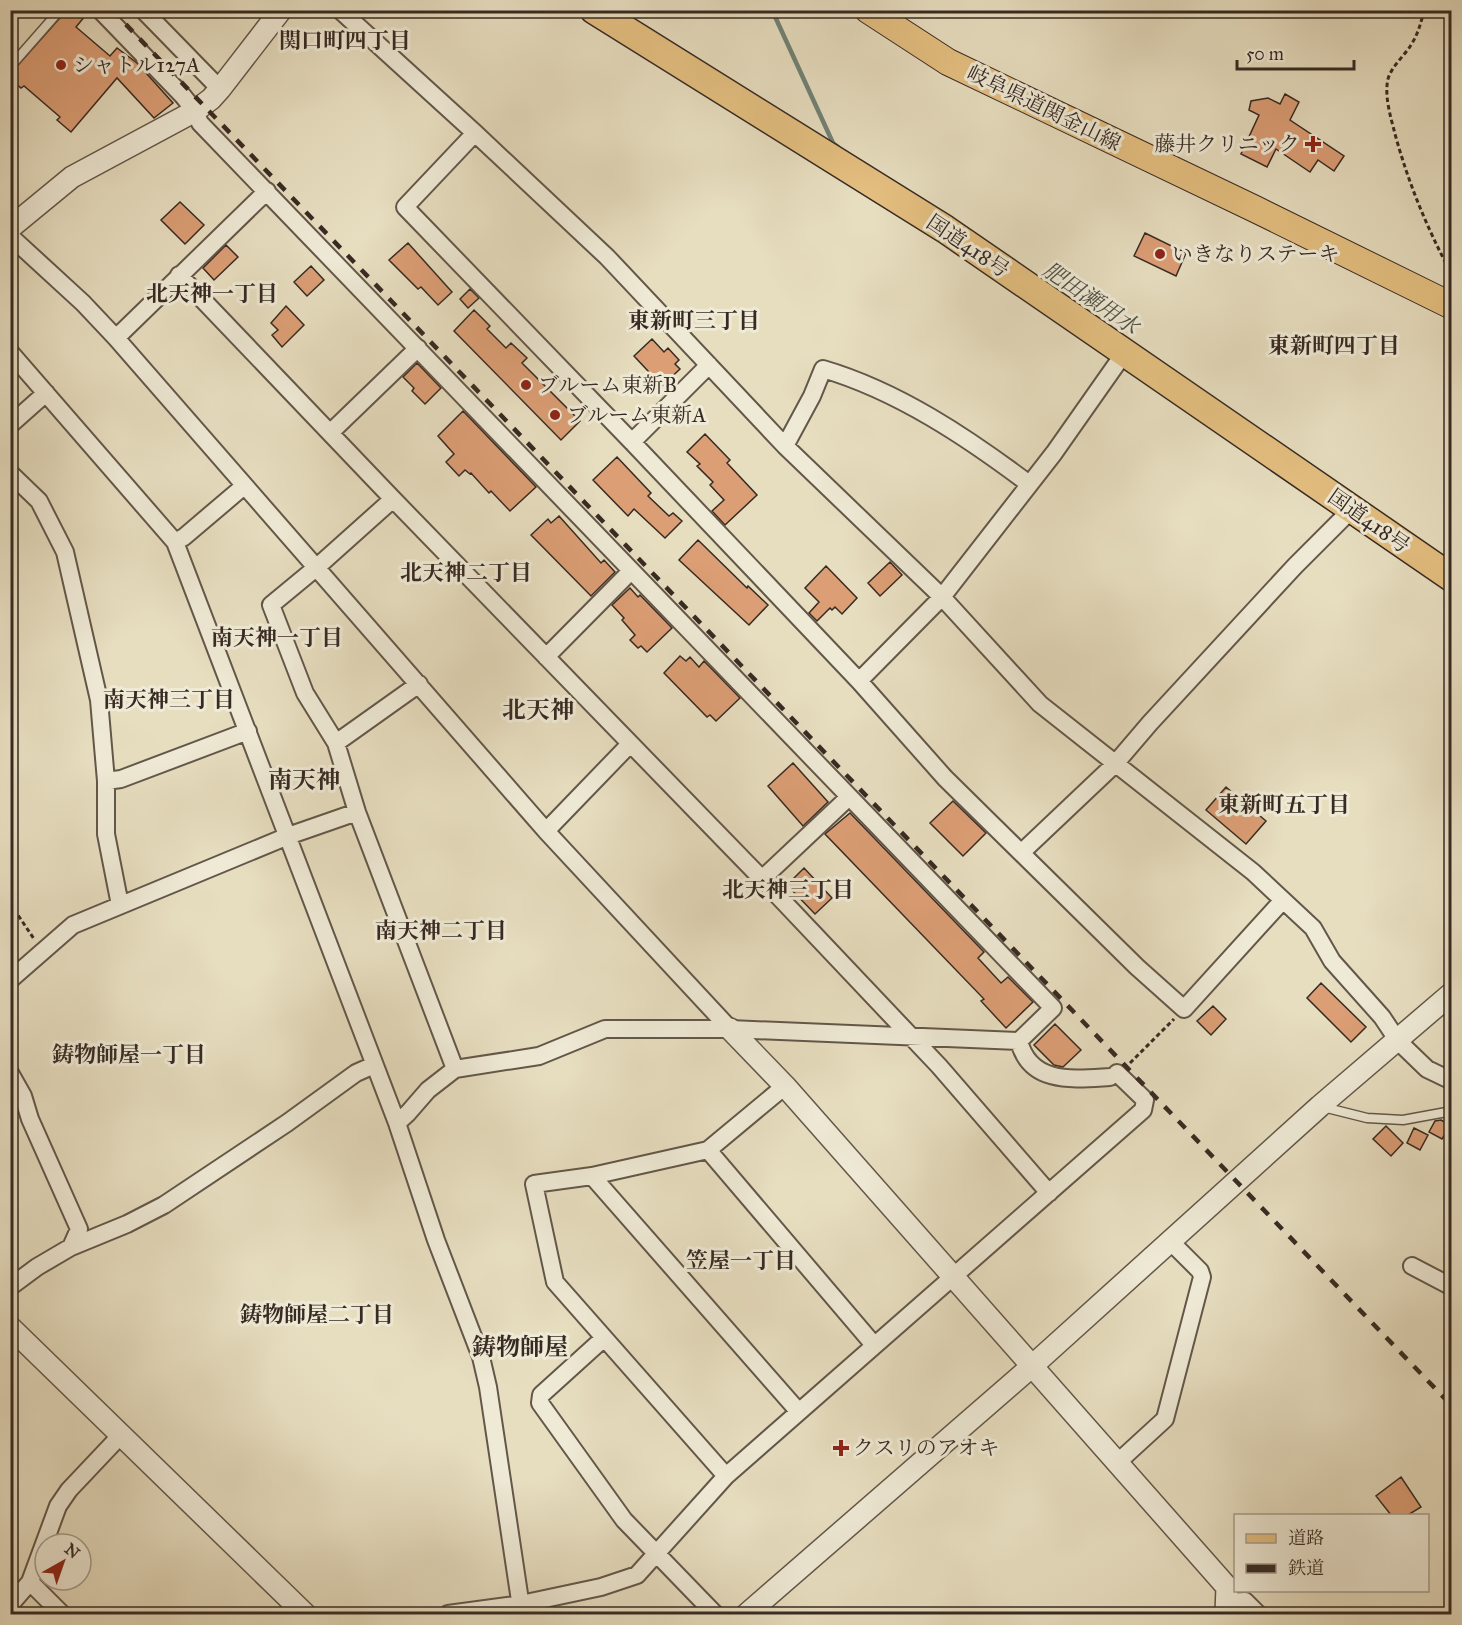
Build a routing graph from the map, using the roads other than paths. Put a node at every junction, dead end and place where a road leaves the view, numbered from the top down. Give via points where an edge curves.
1 (60, 10) edge
2 (100, 10) edge
3 (143, 10) edge
4 (281, 10) edge
5 (340, 10) edge
6 (594, 10) edge
7 (868, 10) edge
8 (10, 67) edge
9 (220, 89) junction
10 (195, 111) junction
11 (475, 133) junction
12 (267, 191) junction
13 (10, 228) edge
14 (10, 236) edge
15 (179, 275) junction
16 (1452, 306) edge
17 (116, 338) junction
18 (418, 348) junction
19 (10, 352) edge
20 (1125, 352) junction
21 (709, 365) junction
22 (46, 393) junction
23 (10, 425) edge
24 (331, 432) junction
25 (632, 442) junction
26 (785, 446) junction
27 (10, 473) edge
28 (1029, 484) junction
29 (244, 486) junction
30 (393, 499) junction
31 (1352, 509) junction
32 (175, 542) junction
33 (317, 567) junction
34 (631, 571) junction
35 (1452, 578) edge
36 (942, 597) junction
37 (546, 657) junction
38 (859, 681) junction
39 (419, 684) junction
40 (248, 731) junction
41 (336, 743) junction
42 (630, 744) junction
43 (1115, 764) junction
44 (106, 781) junction
45 (849, 797) junction
46 (357, 812) junction
47 (546, 831) junction
48 (288, 836) junction
49 (1022, 852) junction
50 (762, 879) junction
51 (1283, 900) junction
52 (120, 905) junction
53 (10, 980) edge
54 (1452, 993) edge
55 (730, 1029) junction
56 (910, 1036) junction
57 (1019, 1041) junction
58 (1398, 1041) junction
59 (374, 1065) junction
60 (454, 1069) junction
61 (10, 1073) edge
62 (1452, 1081) edge
63 (785, 1086) junction
64 (1320, 1106) junction
65 (1452, 1111) edge
66 (397, 1123) junction
67 (708, 1150) junction
68 (592, 1176) junction
69 (1049, 1193) junction
70 (1171, 1242) junction
71 (71, 1247) junction
72 (1412, 1266) dead end
73 (953, 1277) junction
74 (10, 1287) edge
75 (1452, 1287) edge
76 (10, 1327) edge
77 (604, 1338) junction
78 (874, 1346) junction
79 (1031, 1367) junction
80 (799, 1412) junction
81 (121, 1435) junction
82 (1117, 1463) junction
83 (726, 1476) junction
84 (657, 1554) junction
85 (30, 1582) junction
86 (10, 1605) edge
87 (1226, 1608) edge
88 (522, 1609) edge
89 (62, 1614) edge
90 (305, 1614) edge
91 (448, 1614) edge
92 (715, 1614) edge
93 (747, 1614) edge
94 (1258, 1614) edge

1 - 8 lane
2 - 10 street
3 - 9 street
4 - 9 street
5 - 11 street
6 - 20 highway, 国道418号 via 945,229
7 - 16 main road, 岐阜県道関金山線 via 948,62
9 - 10 street
10 - 12 street via 201,123
10 - 13 street via 72,177
11 - 21 street via 608,257
11 - 25 street via 405,207
12 - 15 street
12 - 18 street
14 - 17 street
15 - 17 street
15 - 24 street
17 - 29 street
18 - 24 street
18 - 34 street
19 - 22 street
20 - 28 street
20 - 31 highway, 国道418号
21 - 25 street
21 - 26 street
22 - 23 street
22 - 32 street
24 - 30 street
25 - 38 street
26 - 28 street via 823,369 885,393 927,416
26 - 36 street
27 - 44 street via 39,501 65,552 99,700
28 - 36 street
29 - 32 street
29 - 33 street
30 - 33 street
30 - 37 street
31 - 35 highway, 国道418号
31 - 43 street via 1287,574
32 - 40 street
33 - 39 street
33 - 41 street via 271,605 305,693
34 - 37 street
34 - 45 street
36 - 38 street
36 - 43 street via 1040,705
37 - 42 street
38 - 49 street via 945,778
39 - 41 street
39 - 47 street
40 - 44 street via 121,779
40 - 48 street
41 - 46 street
42 - 47 street
42 - 50 street
43 - 49 street
43 - 51 street
44 - 52 street via 106,834
45 - 50 street
45 - 57 street via 1053,1008
46 - 48 street
46 - 60 street
47 - 55 street
48 - 52 street
48 - 59 street
49 - 51 street via 1137,968 1184,1009
50 - 56 street
51 - 58 street via 1313,928 1332,961
52 - 53 street via 73,925
54 - 58 street
55 - 56 street
55 - 60 street via 605,1029 538,1056
55 - 63 street
56 - 57 street
56 - 69 street
57 - 69 street via 1022,1053 1038,1070 1064,1079 1114,1075 1145,1100 1143,1110
58 - 62 street via 1427,1069
58 - 64 street
59 - 66 street
59 - 71 street via 356,1073 164,1205
60 - 66 street
61 - 71 street via 79,1229
63 - 67 street
63 - 73 street
64 - 65 lane via 1367,1118 1403,1120
64 - 70 street
66 - 88 street via 489,1387
67 - 68 street
67 - 78 street
68 - 77 street via 534,1184 555,1282
68 - 80 street
69 - 73 street
70 - 79 street
70 - 82 street via 1202,1277 1165,1419
71 - 74 street
72 - 75 street
73 - 78 street
73 - 79 street
76 - 81 street
77 - 83 street
77 - 84 street via 541,1395 540,1403 624,1520
78 - 80 street
79 - 82 street
79 - 93 street
80 - 83 street
81 - 85 street via 58,1506
81 - 90 street
82 - 87 street via 1227,1587
83 - 84 street
84 - 88 street via 636,1575
84 - 92 street
85 - 86 street
85 - 89 street
87 - 94 street via 1245,1601
88 - 91 street

